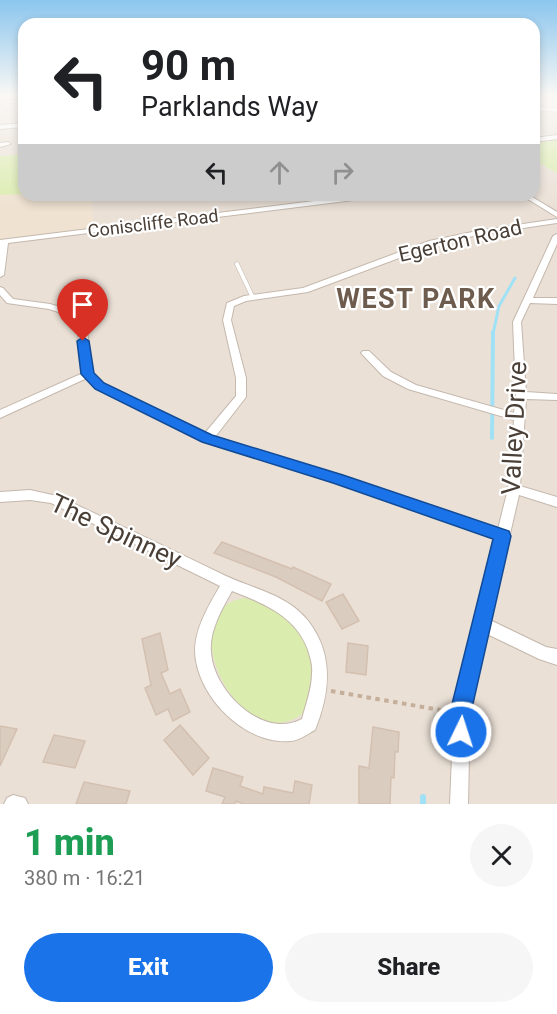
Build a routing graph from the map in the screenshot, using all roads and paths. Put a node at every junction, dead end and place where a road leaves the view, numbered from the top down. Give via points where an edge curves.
1 (557, 137) edge
2 (540, 139) edge
3 (8, 144) dead end
4 (0, 145) edge
5 (330, 201) edge
6 (531, 201) edge
7 (556, 221) edge
8 (557, 236) edge
9 (2, 242) edge
10 (237, 264) dead end
11 (0, 275) edge
12 (0, 290) edge
13 (254, 298) junction
14 (526, 300) junction
15 (557, 301) edge
16 (5, 303) edge
17 (366, 353) dead end
18 (88, 374) junction
19 (521, 395) junction
20 (557, 397) edge
21 (0, 414) edge
22 (519, 418) junction
23 (207, 439) junction
24 (514, 489) junction
25 (0, 497) edge
26 (557, 502) edge
27 (503, 536) junction
28 (229, 584) junction
29 (481, 623) junction
30 (557, 657) edge
31 (328, 690) dead end
32 (446, 711) dead end
33 (13, 804) edge
34 (19, 804) edge
35 (459, 804) edge

1 - 2 street
3 - 4 street
5 - 9 street, Coniscliffe Road
6 - 7 street
7 - 13 street, Egerton Road via 432,243 305,290
8 - 14 street, Valley Drive
9 - 11 street
10 - 13 lane
12 - 16 street
13 - 23 street, Egerton Road via 230,305 226,320 241,378 241,397
14 - 15 street
14 - 19 street, Valley Drive via 517,322
16 - 18 street via 71,313 81,325
17 - 22 street via 387,374 412,387
18 - 21 street
18 - 23 street via 99,386
19 - 20 street
19 - 22 street, Valley Drive
22 - 24 street, Valley Drive
23 - 27 street
24 - 26 street
24 - 27 street, Valley Drive
25 - 28 street, The Spinney via 30,495 53,499
27 - 29 street, Valley Drive
28 - 28 street, The Spinney via 286,608 299,619 314,643 321,672 309,724 290,734 255,726 222,703 211,680 203,652 212,611
29 - 30 street
29 - 35 street, Valley Drive via 462,708
31 - 32 path
33 - 34 street

